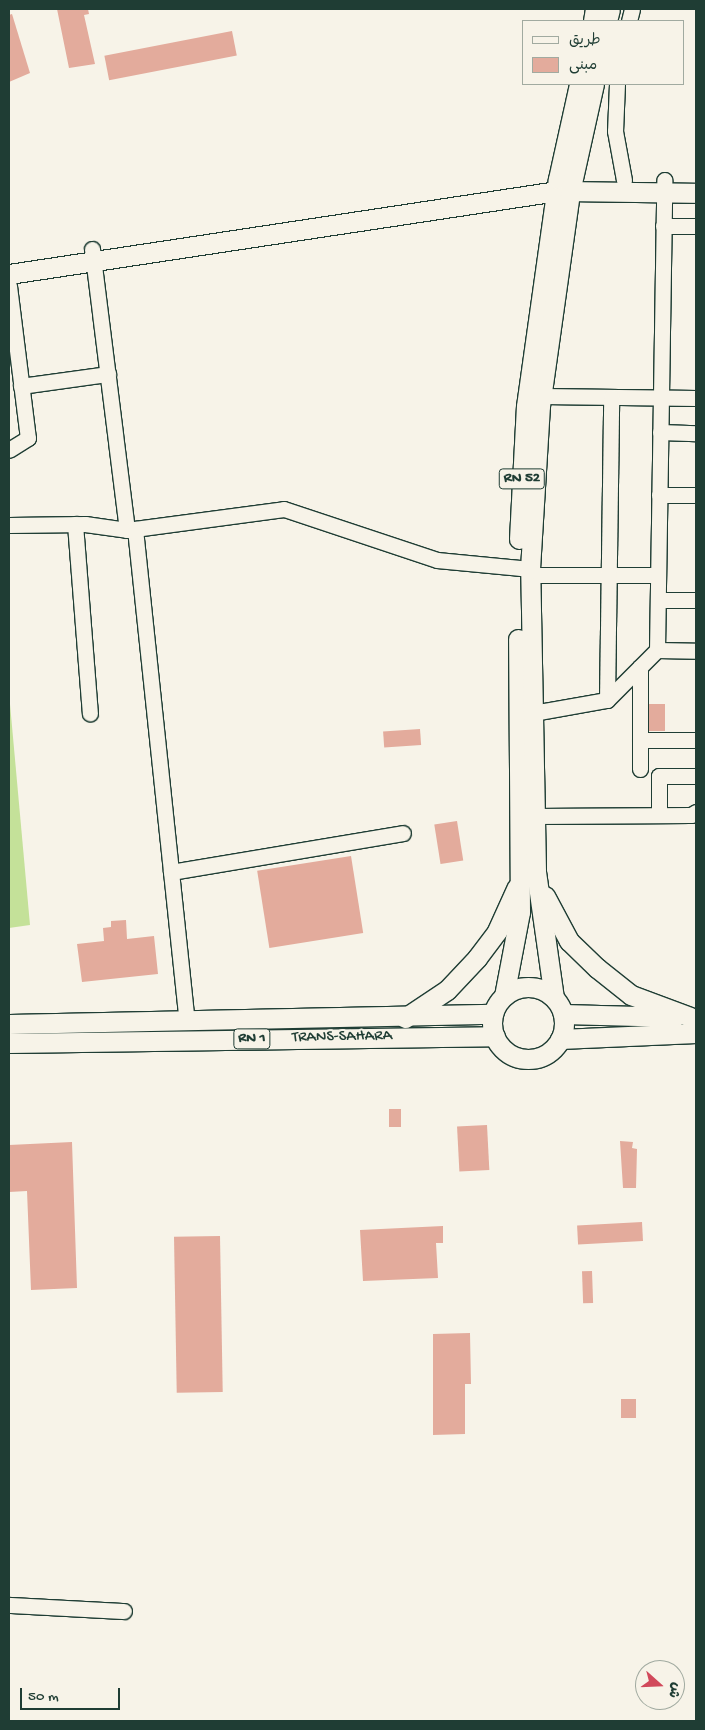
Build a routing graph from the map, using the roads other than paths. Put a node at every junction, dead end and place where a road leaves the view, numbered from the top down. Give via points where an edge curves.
1 (579, 85) edge
2 (594, 85) edge
3 (617, 85) edge
4 (624, 180) junction
5 (696, 180) edge
6 (565, 185) junction
7 (664, 186) junction
8 (696, 193) edge
9 (663, 226) junction
10 (696, 226) edge
11 (93, 256) junction
12 (9, 262) edge
13 (9, 274) edge
14 (9, 286) edge
15 (108, 374) junction
16 (21, 386) junction
17 (542, 396) junction
18 (611, 397) junction
19 (661, 398) junction
20 (696, 398) edge
21 (16, 403) edge
22 (660, 432) junction
23 (696, 433) edge
24 (9, 450) edge
25 (659, 495) junction
26 (696, 495) edge
27 (75, 524) junction
28 (9, 525) edge
29 (131, 530) junction
30 (526, 571) junction
31 (658, 574) junction
32 (609, 575) junction
33 (658, 600) junction
34 (696, 600) edge
35 (657, 650) junction
36 (696, 651) edge
37 (640, 667) junction
38 (607, 700) junction
39 (90, 713) dead end
40 (533, 713) junction
41 (640, 740) junction
42 (696, 740) edge
43 (640, 769) dead end
44 (696, 776) edge
45 (696, 812) edge
46 (535, 816) junction
47 (659, 816) junction
48 (403, 833) dead end
49 (171, 872) junction
50 (528, 875) junction
51 (504, 996) junction
52 (559, 1006) junction
53 (493, 1014) junction
54 (405, 1018) junction
55 (187, 1021) junction
56 (694, 1022) edge
57 (9, 1024) edge
58 (495, 1036) junction
59 (560, 1039) junction
60 (9, 1043) edge
61 (9, 1605) edge
62 (124, 1611) dead end

1 - 6 main road, RN 52
2 - 6 main road, RN 52
3 - 4 street via 615,131
4 - 6 main road
4 - 7 main road
5 - 7 main road
6 - 7 main road
6 - 11 main road
6 - 17 main road, RN 52
6 - 30 main road, RN 52 via 526,406
7 - 8 main road
7 - 9 street
9 - 10 street
9 - 19 street
11 - 12 main road
11 - 13 main road
11 - 15 street
14 - 16 street
15 - 16 street
15 - 29 street
16 - 21 street
17 - 18 street
17 - 30 main road, RN 52
18 - 19 street
18 - 32 street
19 - 20 street
19 - 22 street
21 - 24 street via 28,438
22 - 23 street
22 - 25 street
25 - 26 street
25 - 31 street
27 - 28 street
27 - 29 street
27 - 39 street
29 - 30 street via 284,508 437,560
29 - 49 street
30 - 32 street
30 - 40 main road, RN 52
30 - 50 main road, RN 52
31 - 32 street
31 - 33 street
32 - 38 street
33 - 34 street
33 - 35 street
35 - 36 street
35 - 37 street
37 - 38 street
37 - 41 street
38 - 40 street
40 - 46 main road, RN 52
41 - 42 street
41 - 43 street
44 - 47 street via 659,776
45 - 47 street
46 - 47 street
46 - 50 main road, RN 52
48 - 49 street
49 - 55 street
50 - 51 main road
50 - 52 main road
50 - 54 main road via 497,932 477,958 447,990
50 - 56 main road via 569,941 597,968 631,995
51 - 52 main road via 513,990 535,987
51 - 53 main road
52 - 56 main road
52 - 59 main road
53 - 54 main road, TRANS-SAHARA / RN 1
53 - 58 main road
54 - 55 main road, TRANS-SAHARA / RN 1
55 - 57 main road, TRANS-SAHARA / RN 1
56 - 59 main road
58 - 59 main road via 510,1054 532,1058 553,1048
58 - 60 main road, TRANS-SAHARA / RN 1
61 - 62 street

